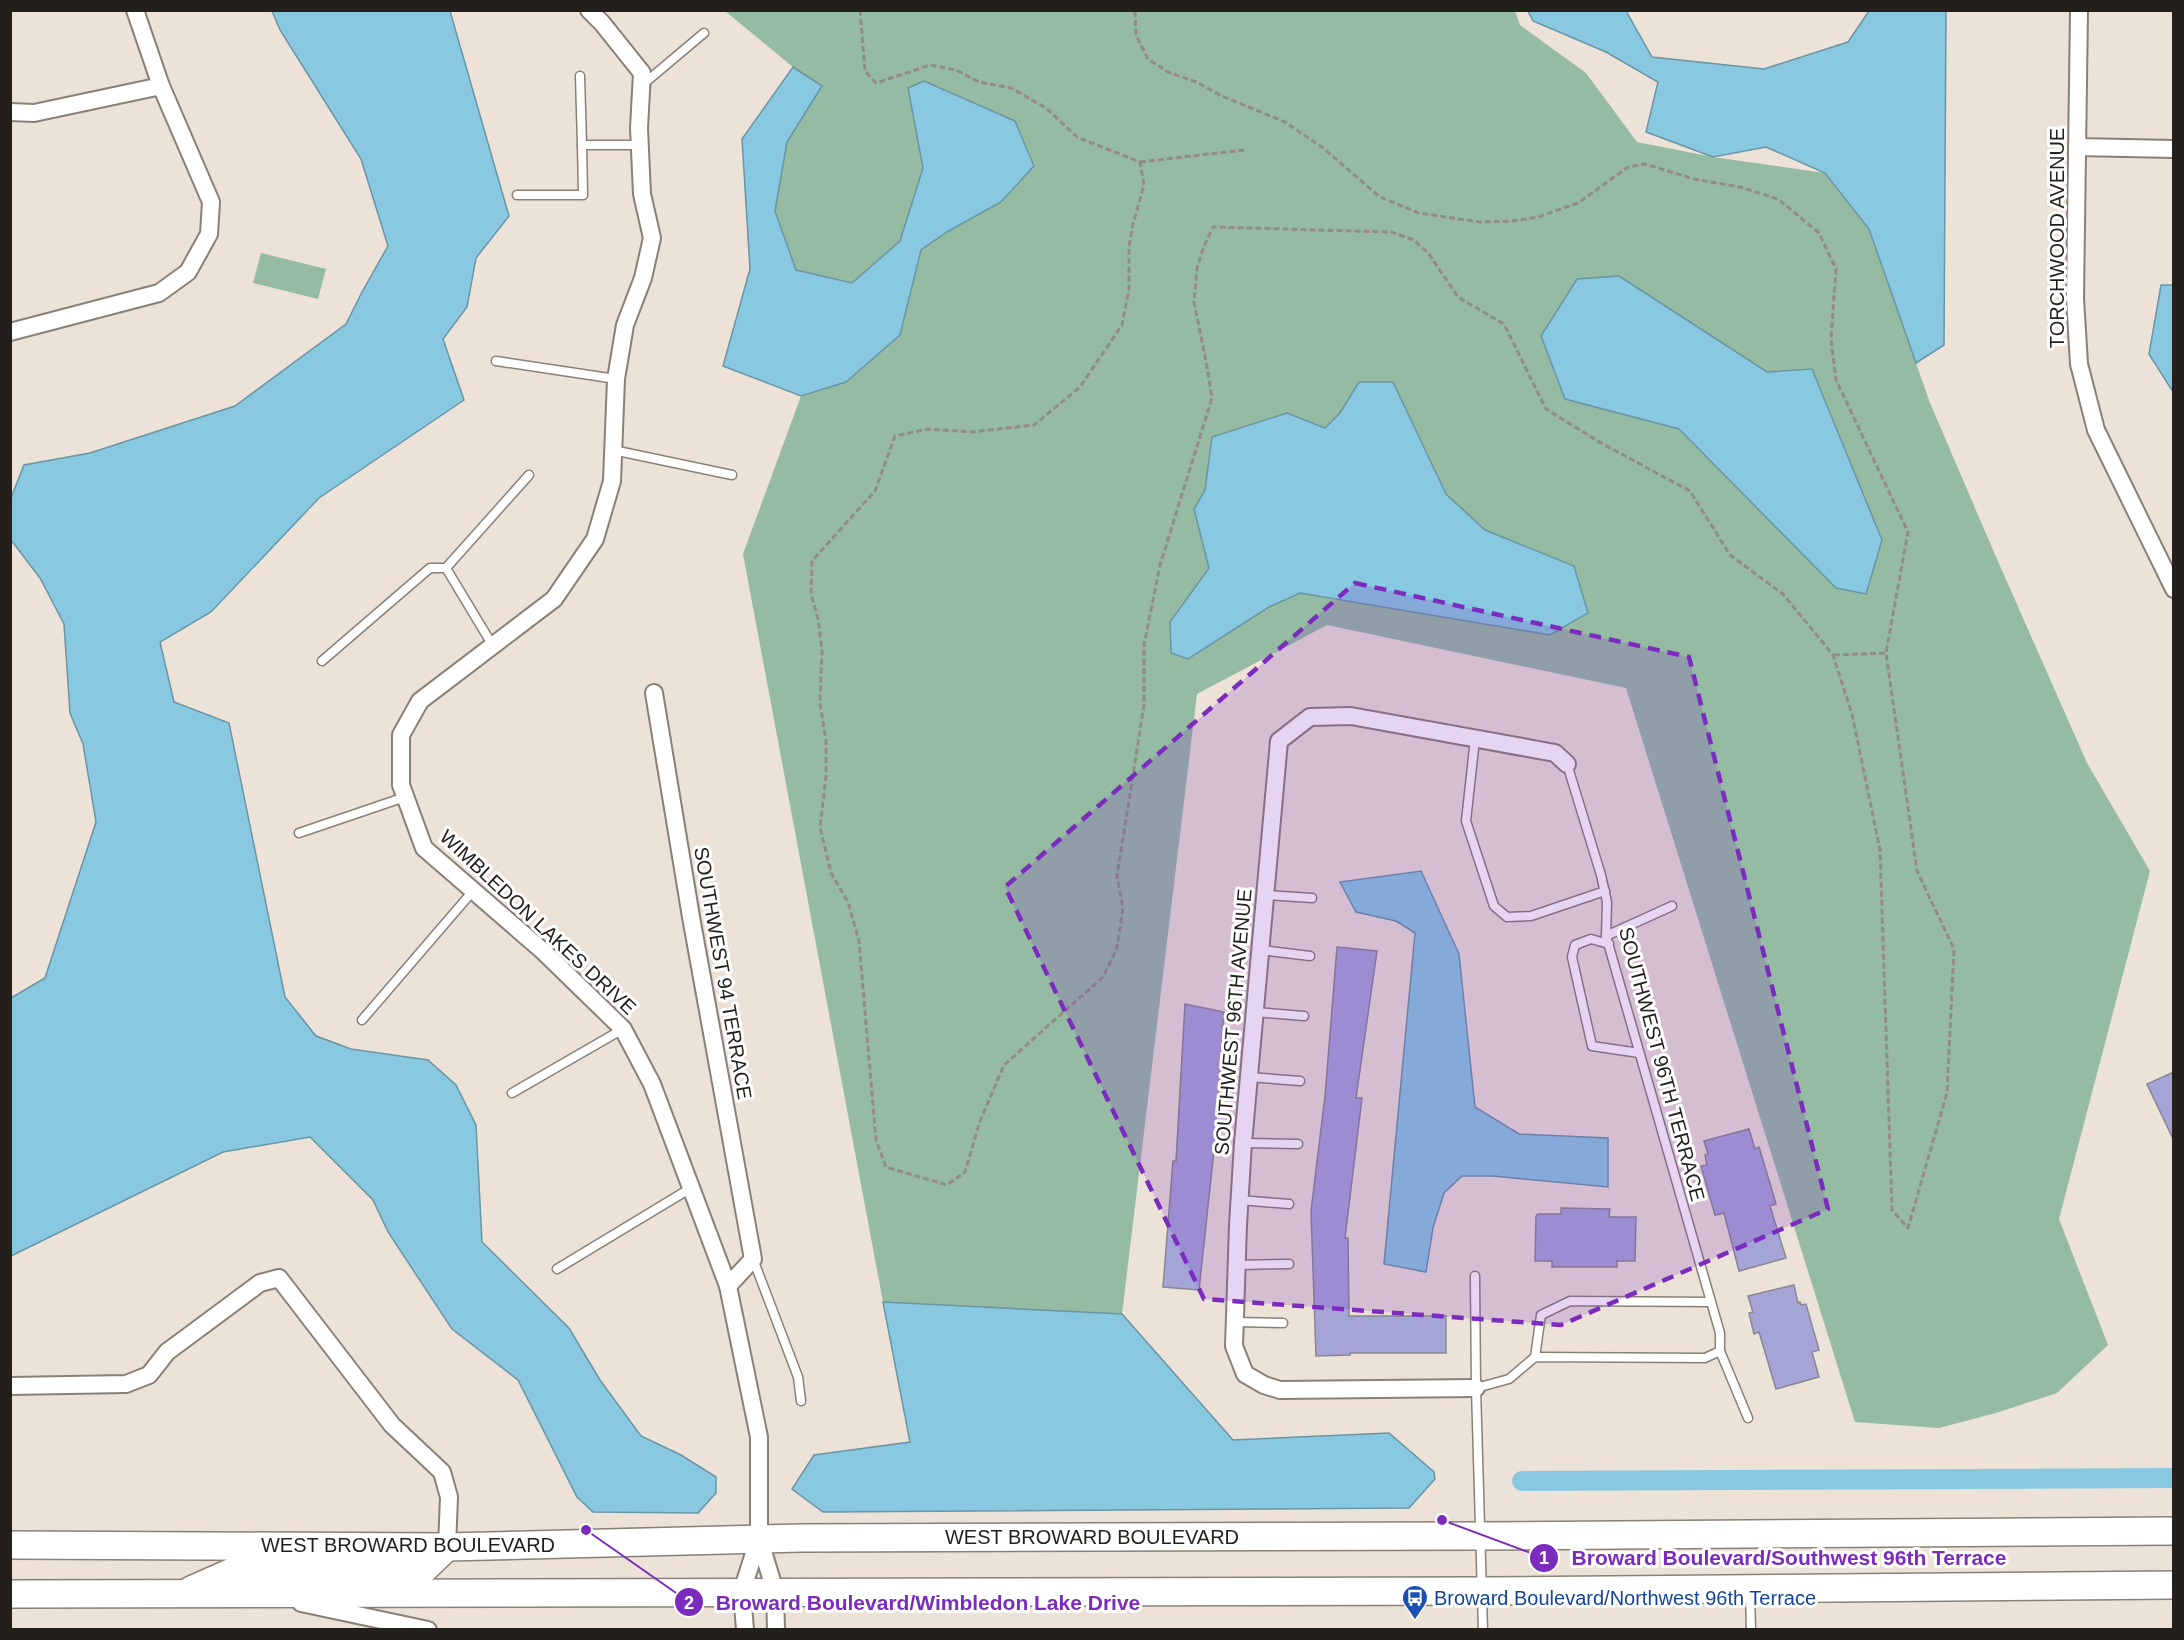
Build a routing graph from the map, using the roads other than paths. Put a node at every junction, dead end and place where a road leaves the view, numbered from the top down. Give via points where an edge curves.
1 (135, 10) edge
2 (589, 10) edge
3 (2079, 10) edge
4 (704, 33) dead end
5 (580, 76) dead end
6 (161, 86) junction
7 (641, 86) junction
8 (10, 112) edge
9 (582, 145) junction
10 (639, 145) junction
11 (2077, 147) junction
12 (2174, 149) edge
13 (518, 195) dead end
14 (10, 332) edge
15 (496, 361) dead end
16 (616, 379) junction
17 (613, 450) junction
18 (529, 475) dead end
19 (732, 475) dead end
20 (446, 568) junction
21 (2172, 584) edge
22 (493, 645) junction
23 (322, 661) dead end
24 (654, 693) dead end
25 (1475, 739) junction
26 (1567, 764) joint
27 (405, 797) junction
28 (299, 833) dead end
29 (473, 891) junction
30 (1605, 891) junction
31 (1266, 895) junction
32 (1312, 898) dead end
33 (1672, 906) dead end
34 (1607, 940) junction
35 (1261, 950) junction
36 (1310, 956) dead end
37 (1255, 1012) junction
38 (1304, 1016) dead end
39 (362, 1020) dead end
40 (622, 1029) junction
41 (1639, 1053) junction
42 (1249, 1077) junction
43 (1300, 1081) dead end
44 (512, 1093) dead end
45 (1243, 1143) junction
46 (1298, 1144) dead end
47 (691, 1188) junction
48 (1239, 1200) junction
49 (1288, 1204) dead end
50 (753, 1259) junction
51 (1288, 1264) dead end
52 (1237, 1265) junction
53 (557, 1269) dead end
54 (1475, 1276) dead end
55 (728, 1286) junction
56 (1711, 1302) junction
57 (1235, 1322) junction
58 (1283, 1323) dead end
59 (1720, 1351) junction
60 (1535, 1357) junction
61 (10, 1386) edge
62 (1476, 1388) junction
63 (801, 1401) dead end
64 (1748, 1418) dead end
65 (2174, 1531) edge
66 (1480, 1536) junction
67 (759, 1538) junction
68 (10, 1545) edge
69 (447, 1547) junction
70 (2174, 1585) edge
71 (1750, 1589) junction
72 (742, 1591) junction
73 (775, 1591) junction
74 (1483, 1591) junction
75 (256, 1593) junction
76 (10, 1594) edge
77 (182, 1594) junction
78 (428, 1629) edge
79 (745, 1629) edge
80 (776, 1629) edge
81 (1483, 1629) edge
82 (1751, 1629) edge

1 - 6 street
2 - 7 street, WIMBLEDON LAKES DRIVE via 642,73
3 - 11 street, TORCHWOOD AVENUE
4 - 7 lane
5 - 9 lane
6 - 8 street via 34,113
6 - 14 street via 212,202 209,234 188,272 159,293
7 - 10 street, WIMBLEDON LAKES DRIVE
9 - 10 lane
9 - 13 lane via 583,195
10 - 16 street, WIMBLEDON LAKES DRIVE via 642,194 652,238 643,278 625,325
11 - 12 street
11 - 21 street, TORCHWOOD AVENUE via 2074,297 2079,364 2097,430
15 - 16 lane
16 - 17 street, WIMBLEDON LAKES DRIVE
17 - 19 lane
17 - 22 street, WIMBLEDON LAKES DRIVE via 612,481 595,539 554,599
18 - 20 lane
20 - 22 lane
20 - 23 lane via 429,568
22 - 27 street, WIMBLEDON LAKES DRIVE via 420,701 400,735 400,785
24 - 50 street, SOUTHWEST 94 TERRACE
25 - 26 street, SOUTHWEST 96TH AVENUE via 1555,753
25 - 30 lane via 1466,821 1494,906 1508,917 1530,916
25 - 31 street, SOUTHWEST 96TH AVENUE via 1351,717 1310,717 1279,741
26 - 30 lane, SOUTHWEST 96TH TERRACE
27 - 28 lane
27 - 29 street, WIMBLEDON LAKES DRIVE via 424,848
29 - 39 lane
29 - 40 street, WIMBLEDON LAKES DRIVE via 544,952
30 - 34 lane, SOUTHWEST 96TH TERRACE
31 - 32 lane
31 - 35 street, SOUTHWEST 96TH AVENUE
33 - 34 lane
34 - 41 lane, SOUTHWEST 96TH TERRACE
34 - 41 lane via 1591,939 1575,945 1572,957 1592,1046
35 - 36 lane
35 - 37 street, SOUTHWEST 96TH AVENUE
37 - 38 lane
37 - 42 street, SOUTHWEST 96TH AVENUE
40 - 44 lane
40 - 47 street, WIMBLEDON LAKES DRIVE via 652,1084
41 - 56 lane, SOUTHWEST 96TH TERRACE
42 - 43 lane
42 - 45 street, SOUTHWEST 96TH AVENUE
45 - 46 lane
45 - 48 street, SOUTHWEST 96TH AVENUE
47 - 53 lane
47 - 55 street, WIMBLEDON LAKES DRIVE
48 - 49 lane
48 - 52 street, SOUTHWEST 96TH AVENUE
50 - 55 street
50 - 63 lane, SOUTHWEST 94 TERRACE via 798,1377
51 - 52 lane
52 - 57 street, SOUTHWEST 96TH AVENUE
54 - 62 lane
55 - 67 street, WIMBLEDON LAKES DRIVE via 759,1437
56 - 59 lane, SOUTHWEST 96TH TERRACE via 1720,1333
56 - 60 lane via 1570,1301 1541,1315
57 - 58 lane
57 - 62 street, SOUTHWEST 96TH AVENUE via 1234,1346 1245,1374 1272,1388
59 - 60 lane via 1705,1358
59 - 64 lane, SOUTHWEST 96TH TERRACE
60 - 62 lane via 1509,1379
61 - 69 street via 126,1384 149,1375 167,1352 260,1283 279,1278 392,1425 442,1472 449,1497
62 - 66 lane
65 - 66 main road, WEST BROWARD BOULEVARD
66 - 67 main road, WEST BROWARD BOULEVARD
66 - 74 lane
67 - 69 main road, WEST BROWARD BOULEVARD
67 - 72 street, WIMBLEDON LAKES DRIVE
67 - 73 street
68 - 69 main road, WEST BROWARD BOULEVARD
69 - 77 main road via 424,1569 234,1571
70 - 71 main road
71 - 74 main road
71 - 82 lane
72 - 73 main road
72 - 75 main road
72 - 79 street, WIMBLEDON LAKES DRIVE
73 - 74 main road
73 - 80 street
74 - 81 lane
75 - 77 main road
75 - 78 street
76 - 77 main road

